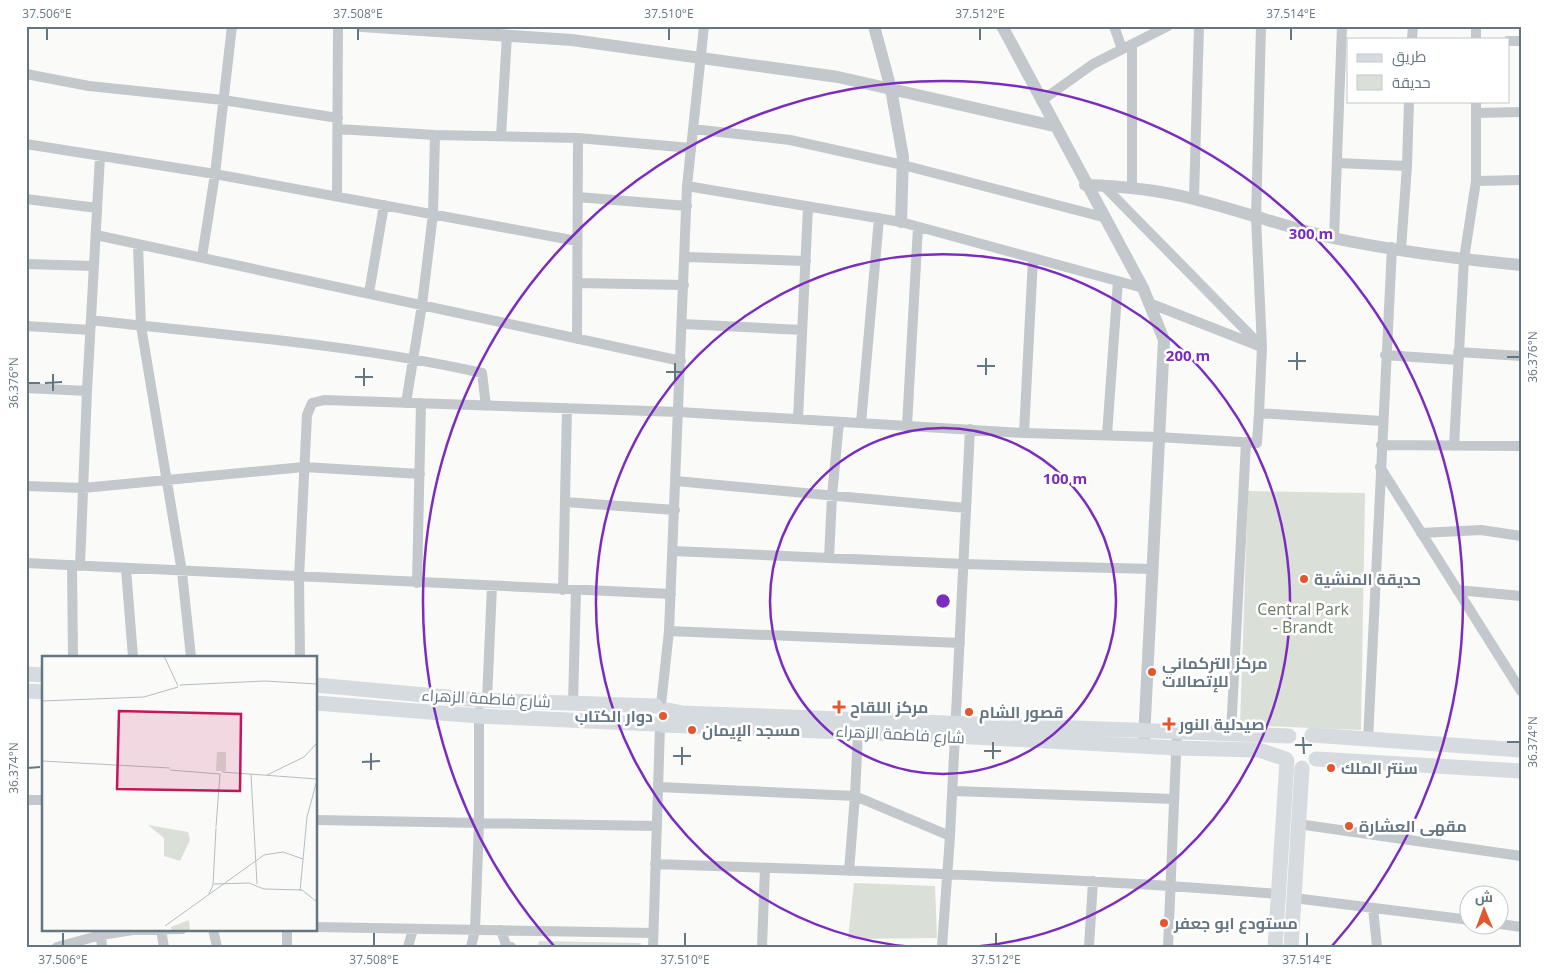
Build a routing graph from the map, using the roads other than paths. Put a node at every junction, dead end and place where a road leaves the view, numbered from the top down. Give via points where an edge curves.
1 (232, 26) edge
2 (338, 26) edge
3 (362, 26) edge
4 (704, 26) edge
5 (874, 26) edge
6 (1002, 26) edge
7 (1114, 26) edge
8 (1168, 26) edge
9 (1199, 26) edge
10 (1261, 26) edge
11 (1342, 26) edge
12 (392, 27) edge
13 (455, 29) edge
14 (507, 35) junction
15 (1127, 47) junction
16 (700, 58) junction
17 (26, 74) edge
18 (891, 89) junction
19 (223, 100) junction
20 (1041, 101) junction
21 (1409, 102) edge
22 (1476, 102) edge
23 (1521, 112) edge
24 (1476, 113) junction
25 (338, 124) junction
26 (1054, 126) junction
27 (693, 129) junction
28 (435, 135) junction
29 (501, 136) junction
30 (578, 138) junction
31 (26, 144) edge
32 (691, 148) junction
33 (100, 156) junction
34 (1337, 163) junction
35 (903, 165) junction
36 (1407, 166) junction
37 (215, 174) junction
38 (1521, 180) edge
39 (1476, 181) junction
40 (1086, 185) junction
41 (1103, 185) junction
42 (687, 186) junction
43 (1132, 188) junction
44 (337, 196) junction
45 (578, 197) junction
46 (1194, 198) junction
47 (26, 199) edge
48 (384, 205) junction
49 (687, 206) junction
50 (808, 207) junction
51 (97, 208) junction
52 (432, 214) junction
53 (1103, 216) junction
54 (879, 218) junction
55 (1256, 218) junction
56 (901, 222) junction
57 (918, 227) junction
58 (96, 236) junction
59 (1334, 238) junction
60 (578, 241) junction
61 (138, 244) junction
62 (1396, 248) junction
63 (202, 257) junction
64 (685, 257) junction
65 (1033, 259) junction
66 (1464, 259) junction
67 (806, 261) junction
68 (26, 264) edge
69 (1521, 265) edge
70 (94, 266) junction
71 (1118, 282) junction
72 (577, 283) junction
73 (684, 285) junction
74 (1143, 288) junction
75 (369, 293) junction
76 (1149, 303) junction
77 (422, 305) junction
78 (683, 324) junction
79 (91, 325) junction
80 (26, 326) edge
81 (141, 326) junction
82 (802, 330) junction
83 (576, 339) junction
84 (1262, 347) junction
85 (1385, 355) junction
86 (1458, 356) junction
87 (1521, 356) edge
88 (412, 357) junction
89 (681, 361) junction
90 (26, 388) edge
91 (87, 391) junction
92 (406, 403) junction
93 (421, 403) junction
94 (486, 406) junction
95 (568, 408) junction
96 (679, 412) junction
97 (1259, 413) junction
98 (798, 419) junction
99 (1382, 421) junction
100 (839, 422) junction
101 (861, 423) junction
102 (907, 426) junction
103 (970, 429) junction
104 (1024, 433) junction
105 (1107, 435) junction
106 (1158, 437) junction
107 (1246, 442) junction
108 (1381, 445) junction
109 (1454, 446) junction
110 (1521, 446) edge
111 (304, 467) junction
112 (1380, 467) junction
113 (420, 474) junction
114 (167, 480) junction
115 (676, 481) junction
116 (26, 486) edge
117 (83, 488) junction
118 (832, 496) junction
119 (565, 502) junction
120 (966, 508) junction
121 (674, 510) junction
122 (1421, 533) junction
123 (1521, 536) edge
124 (673, 551) junction
125 (829, 558) junction
126 (26, 563) edge
127 (964, 564) junction
128 (76, 566) junction
129 (126, 568) junction
130 (1152, 568) junction
131 (182, 572) junction
132 (299, 578) junction
133 (417, 583) junction
134 (492, 586) junction
135 (563, 590) junction
136 (576, 590) junction
137 (1457, 590) junction
138 (671, 594) junction
139 (1521, 596) edge
140 (669, 631) junction
141 (960, 643) junction
142 (73, 656) edge
143 (133, 656) edge
144 (191, 656) edge
145 (300, 656) edge
146 (32, 672) edge
147 (318, 685) edge
148 (42, 689) edge
149 (26, 691) edge
150 (1521, 691) edge
151 (42, 692) edge
152 (483, 700) junction
153 (318, 703) edge
154 (573, 703) junction
155 (662, 707) junction
156 (479, 716) junction
157 (659, 725) junction
158 (956, 729) junction
159 (1144, 730) junction
160 (1177, 731) junction
161 (858, 732) junction
162 (1231, 733) junction
163 (1312, 735) junction
164 (1289, 736) junction
165 (1368, 740) junction
166 (1143, 746) junction
167 (1176, 748) junction
168 (1521, 750) edge
169 (1316, 759) junction
170 (1286, 760) junction
171 (1302, 768) junction
172 (1521, 771) edge
173 (658, 787) junction
174 (953, 791) junction
175 (855, 796) junction
176 (1174, 799) junction
177 (26, 800) edge
178 (42, 800) edge
179 (318, 820) edge
180 (479, 823) junction
181 (1298, 824) junction
182 (657, 826) junction
183 (950, 836) junction
184 (1521, 856) edge
185 (655, 864) junction
186 (765, 868) junction
187 (849, 871) junction
188 (948, 874) junction
189 (1093, 882) junction
190 (1171, 886) junction
191 (1278, 894) junction
192 (1294, 898) junction
193 (1373, 908) junction
194 (1460, 919) edge
195 (318, 927) edge
196 (412, 928) junction
197 (161, 930) edge
198 (213, 930) edge
199 (287, 930) edge
200 (475, 930) junction
201 (501, 930) junction
202 (653, 933) junction
203 (100, 935) junction
204 (57, 947) edge
205 (102, 947) edge
206 (164, 947) edge
207 (217, 947) edge
208 (287, 947) edge
209 (408, 947) edge
210 (471, 947) edge
211 (511, 947) edge
212 (653, 947) edge
213 (762, 947) edge
214 (942, 947) edge
215 (1089, 947) edge
216 (1168, 947) edge
217 (1275, 947) edge
218 (1291, 947) edge
219 (1376, 947) edge

1 - 19 street
2 - 25 street
3 - 12 street
4 - 16 street
5 - 18 street
6 - 20 street
7 - 15 street
8 - 15 street
9 - 46 street
10 - 55 street
11 - 34 street
12 - 13 street
13 - 14 street
14 - 16 street via 572,40
14 - 29 street
15 - 20 street via 1094,64
15 - 43 street
16 - 18 street via 838,76
16 - 27 street
17 - 19 street via 89,86
18 - 26 street
18 - 35 street
19 - 25 street
19 - 37 street
20 - 26 street
21 - 36 street
22 - 24 street
23 - 24 street
24 - 39 street
25 - 28 street
25 - 44 street
26 - 40 street
27 - 32 street
27 - 35 street via 790,140
28 - 29 street
28 - 52 street
29 - 30 street
30 - 32 street
30 - 45 street
31 - 33 street
32 - 42 street
33 - 37 street
33 - 51 street
34 - 36 street
34 - 59 street
35 - 53 street
35 - 56 street
36 - 62 street
37 - 44 street
37 - 63 street
38 - 39 street
39 - 66 street
40 - 41 street
40 - 53 street
41 - 43 street
41 - 84 street
42 - 49 street
42 - 50 street
43 - 46 street
44 - 48 street
45 - 49 street
45 - 60 street
46 - 55 street
47 - 51 street
48 - 52 street
48 - 75 street
49 - 64 street
50 - 54 street
50 - 67 street
51 - 58 street
52 - 60 street
52 - 77 street
53 - 74 street
54 - 56 street
54 - 101 street
55 - 59 street
55 - 84 street
56 - 57 street
57 - 65 street
57 - 102 street
58 - 61 street
58 - 70 street
59 - 62 street
60 - 72 street
61 - 63 street
61 - 81 street
62 - 66 street
62 - 85 street
63 - 75 street
64 - 67 street
64 - 73 street
65 - 71 street
65 - 104 street
66 - 69 street
66 - 86 street
67 - 82 street
68 - 70 street
70 - 79 street
71 - 74 street
71 - 105 street
72 - 73 street
72 - 83 street
73 - 78 street
74 - 76 street
75 - 77 street
76 - 84 street
76 - 106 street via 1164,340
77 - 83 street
77 - 88 street
78 - 82 street
78 - 89 street
79 - 80 street
79 - 81 street
79 - 91 street
81 - 88 street via 253,336
81 - 114 street
82 - 98 street
83 - 89 street
84 - 97 street
85 - 86 street
85 - 99 street
86 - 87 street
86 - 109 street
88 - 92 street
88 - 94 street via 482,373
89 - 96 street
90 - 91 street
91 - 117 street
92 - 93 street
92 - 111 street via 324,400 312,403 307,415
93 - 94 street
93 - 113 street
94 - 95 street
95 - 96 street
95 - 119 street
96 - 98 street
96 - 115 street
97 - 99 street
97 - 107 street via 1257,443
98 - 100 street
99 - 108 street
100 - 101 street
100 - 118 street
101 - 102 street
102 - 103 street
103 - 104 street
103 - 120 street
104 - 105 street
105 - 106 street
106 - 107 street
106 - 130 street
107 - 162 street
108 - 109 street
108 - 112 street
109 - 110 street
111 - 113 street
111 - 114 street
111 - 132 street
112 - 122 street
112 - 165 street
113 - 133 street
114 - 117 street
114 - 131 street
115 - 118 street
115 - 121 street
116 - 117 street
117 - 128 street
118 - 120 street
118 - 125 street
119 - 121 street
119 - 135 street
120 - 127 street
121 - 124 street
122 - 123 street via 1481,530
122 - 137 street
124 - 125 street
124 - 138 street
125 - 127 street
126 - 128 street
127 - 130 street
127 - 141 street
128 - 129 street
128 - 142 street
129 - 131 street
129 - 143 street
130 - 159 street
131 - 132 street
131 - 144 street
132 - 133 street
132 - 145 street
133 - 134 street
134 - 135 street
134 - 152 street
135 - 136 street
136 - 138 street
136 - 154 street
137 - 139 street
137 - 150 street
138 - 140 street
140 - 141 street
140 - 155 street
141 - 158 street
146 - 148 street
147 - 152 main road, شارع فاطمة الزهراء
149 - 151 main road
152 - 154 main road, شارع فاطمة الزهراء
152 - 156 street
153 - 156 main road, شارع فاطمة الزهراء
154 - 155 main road, شارع فاطمة الزهراء
155 - 157 main road via 650,713 650,719
155 - 158 main road, شارع فاطمة الزهراء via 682,713
156 - 157 main road, شارع فاطمة الزهراء
156 - 180 street
157 - 161 main road, شارع فاطمة الزهراء
157 - 173 street
158 - 159 main road, شارع فاطمة الزهراء
158 - 161 main road, شارع فاطمة الزهراء
158 - 166 main road, شارع فاطمة الزهراء
158 - 174 street
159 - 160 main road, شارع فاطمة الزهراء
159 - 166 street
160 - 162 main road, شارع فاطمة الزهراء
160 - 167 street
161 - 175 street
162 - 164 main road, شارع فاطمة الزهراء
163 - 164 main road via 1301,731
163 - 165 main road
163 - 169 main road via 1318,744
164 - 170 main road via 1283,744
165 - 168 main road
166 - 167 main road, شارع فاطمة الزهراء
167 - 170 main road, شارع فاطمة الزهراء via 1259,750
167 - 176 street
169 - 171 main road
169 - 172 main road
170 - 171 main road
170 - 191 main road
171 - 181 main road
173 - 175 street
173 - 182 street
174 - 176 street
174 - 183 street
175 - 183 street
175 - 187 street
176 - 190 street
177 - 178 street
179 - 180 street
180 - 182 street
180 - 200 street
181 - 184 street
181 - 192 main road
182 - 185 street
183 - 188 street
185 - 186 street
185 - 202 street
186 - 187 street
186 - 213 street
187 - 188 street
188 - 189 street
188 - 214 street
189 - 190 street
189 - 215 street
190 - 191 street
190 - 216 street
191 - 217 main road
192 - 193 street
192 - 218 main road
193 - 194 street
193 - 219 street
195 - 196 street
196 - 200 street
196 - 209 street
197 - 203 street
197 - 206 street
198 - 207 street
199 - 208 street
200 - 201 street
200 - 210 street
201 - 202 street
201 - 211 street via 506,945
202 - 212 street
203 - 204 street
203 - 205 street

